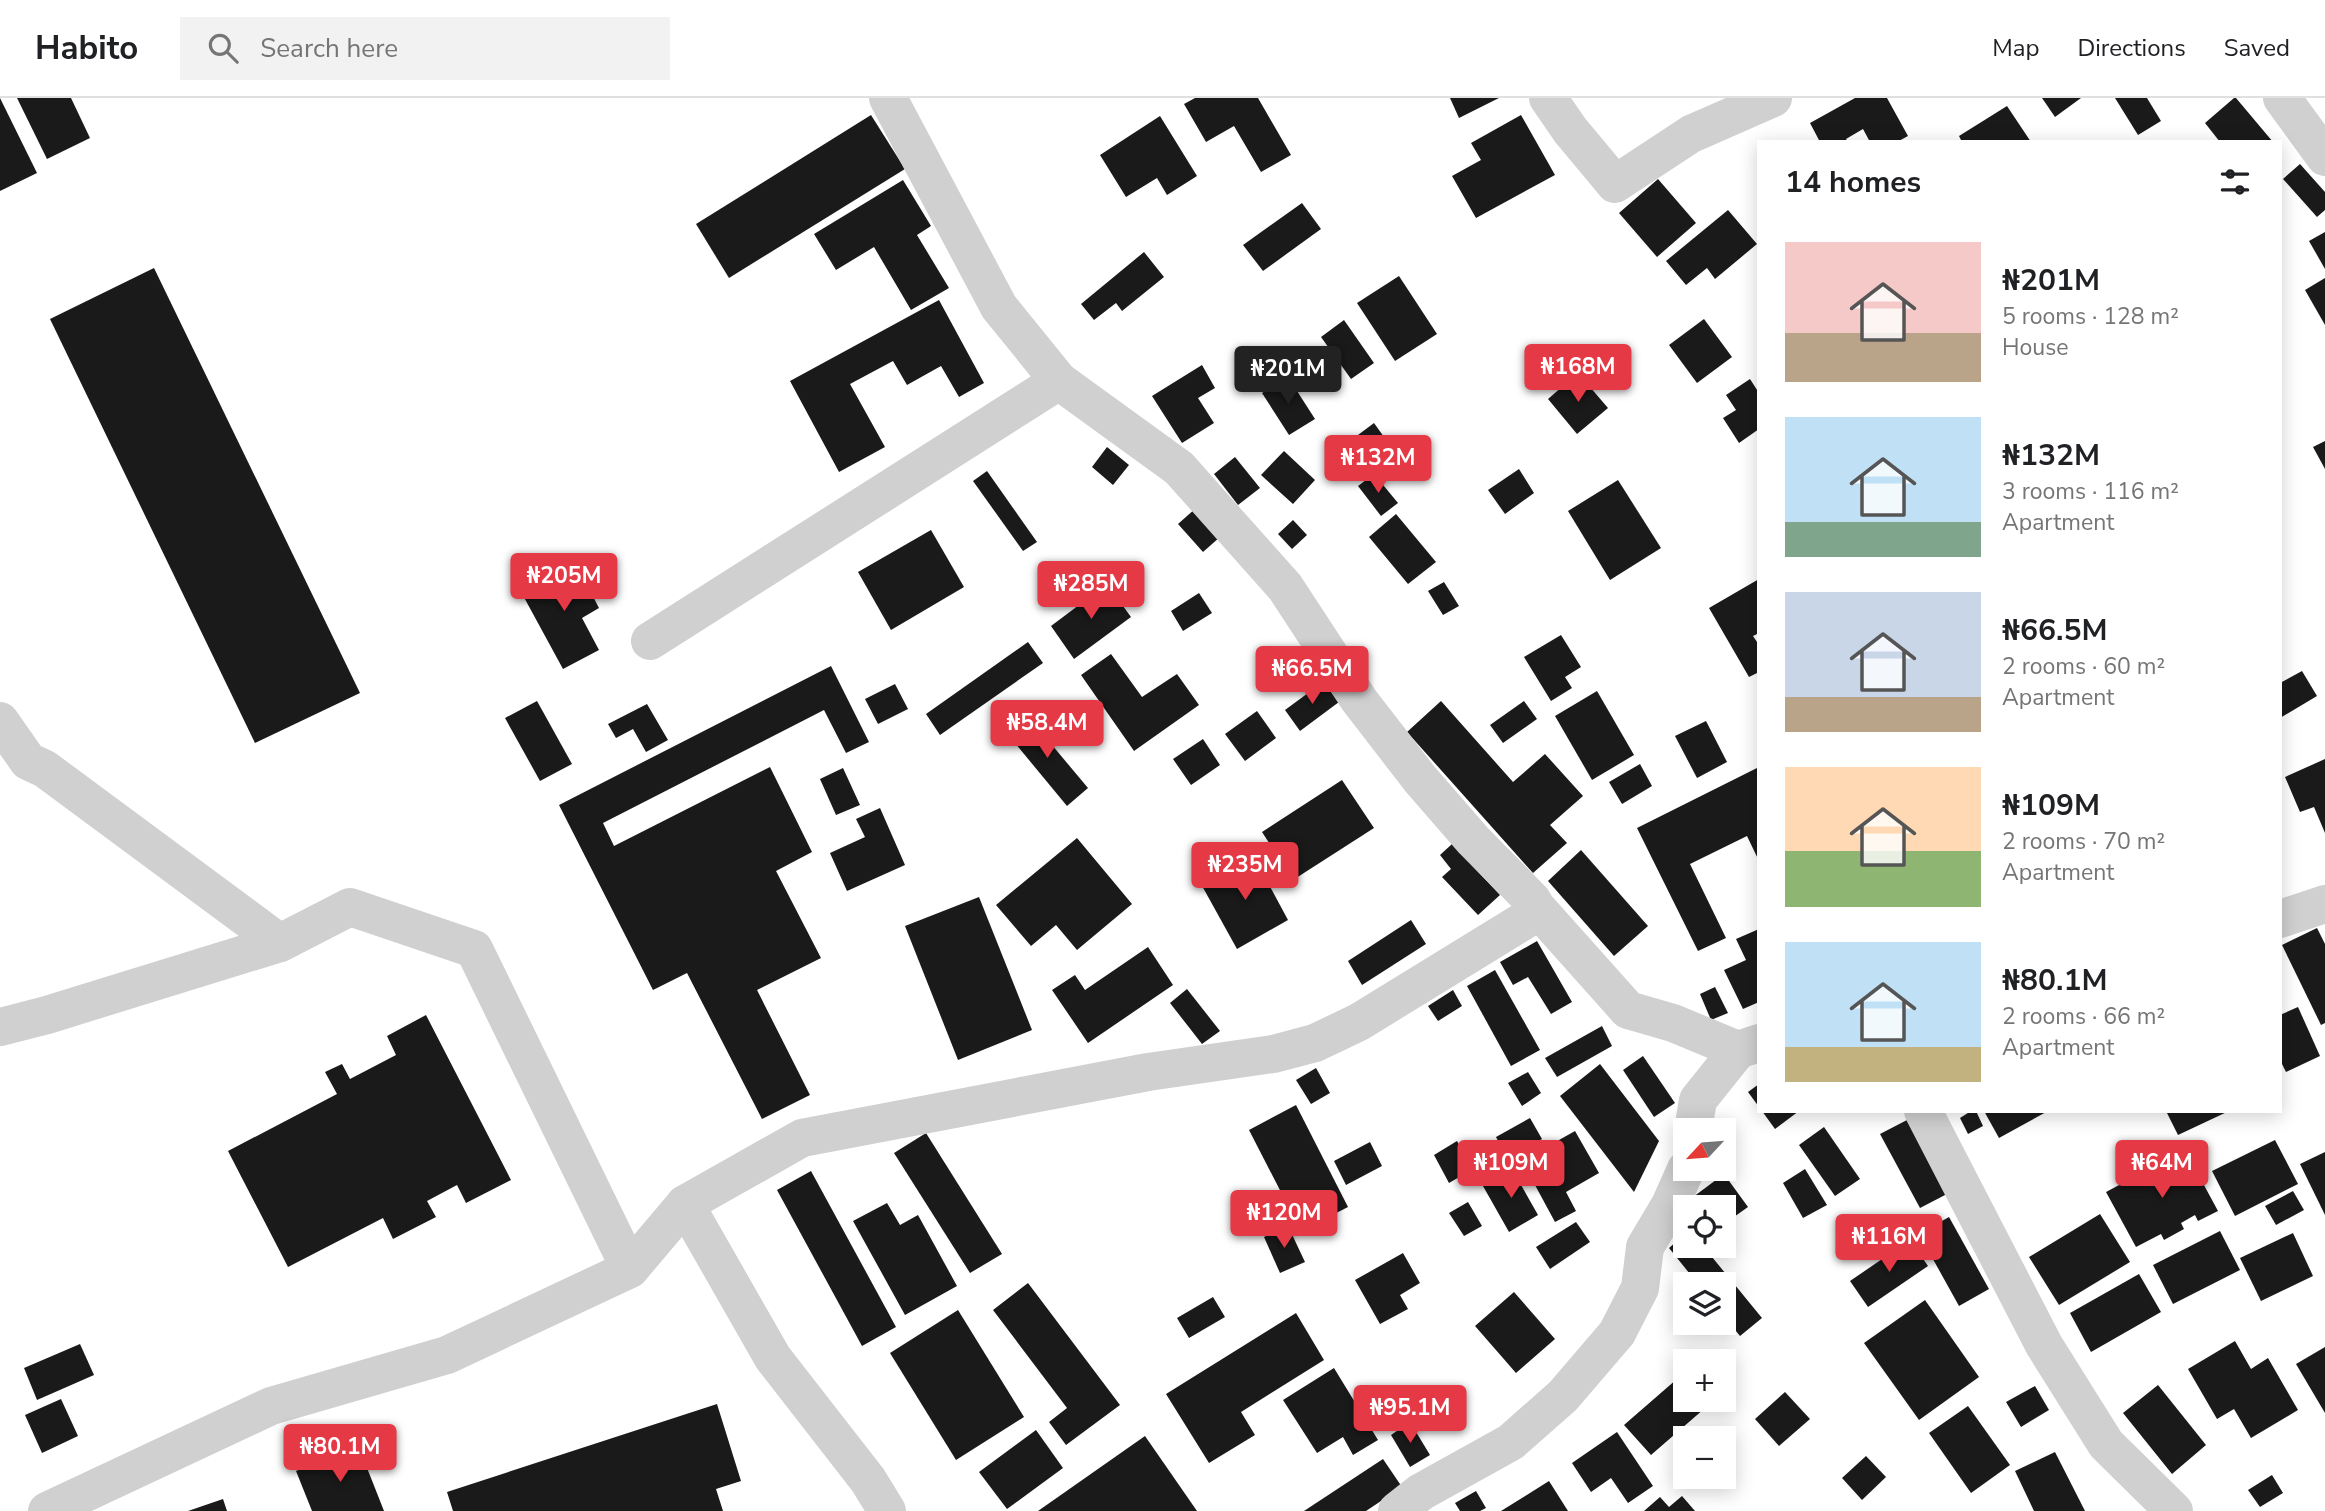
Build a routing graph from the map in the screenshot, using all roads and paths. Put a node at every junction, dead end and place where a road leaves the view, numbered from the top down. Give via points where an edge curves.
1 (888, 98) edge
2 (1548, 98) edge
3 (1773, 98) edge
4 (2282, 98) edge
5 (2320, 135) edge
6 (1059, 381) junction
7 (650, 641) dead end
8 (0, 721) edge
9 (2325, 904) edge
10 (1536, 907) junction
11 (2282, 918) edge
12 (280, 943) junction
13 (0, 1027) edge
14 (1748, 1047) edge
15 (1924, 1113) edge
16 (1694, 1118) edge
17 (1681, 1181) edge
18 (685, 1204) junction
19 (630, 1269) junction
20 (47, 1511) edge
21 (887, 1511) edge
22 (1397, 1511) edge
23 (2175, 1511) edge

1 - 6 street via 999,307
2 - 3 street via 1615,184 1691,134
4 - 5 street
6 - 7 street
6 - 10 street via 1179,468 1285,587 1359,700 1419,779
8 - 12 street via 28,761
9 - 11 street
10 - 14 street via 1628,1010
10 - 18 street via 1525,920 1371,1015 1315,1043 802,1138
12 - 13 street
12 - 19 street via 350,906 474,948
14 - 16 street via 1698,1100
15 - 23 street via 2044,1345 2106,1444
17 - 22 street via 1645,1248 1640,1288 1617,1333 1563,1396 1511,1443 1422,1492
18 - 19 street
18 - 21 street via 774,1358
19 - 20 street via 447,1354 271,1406

